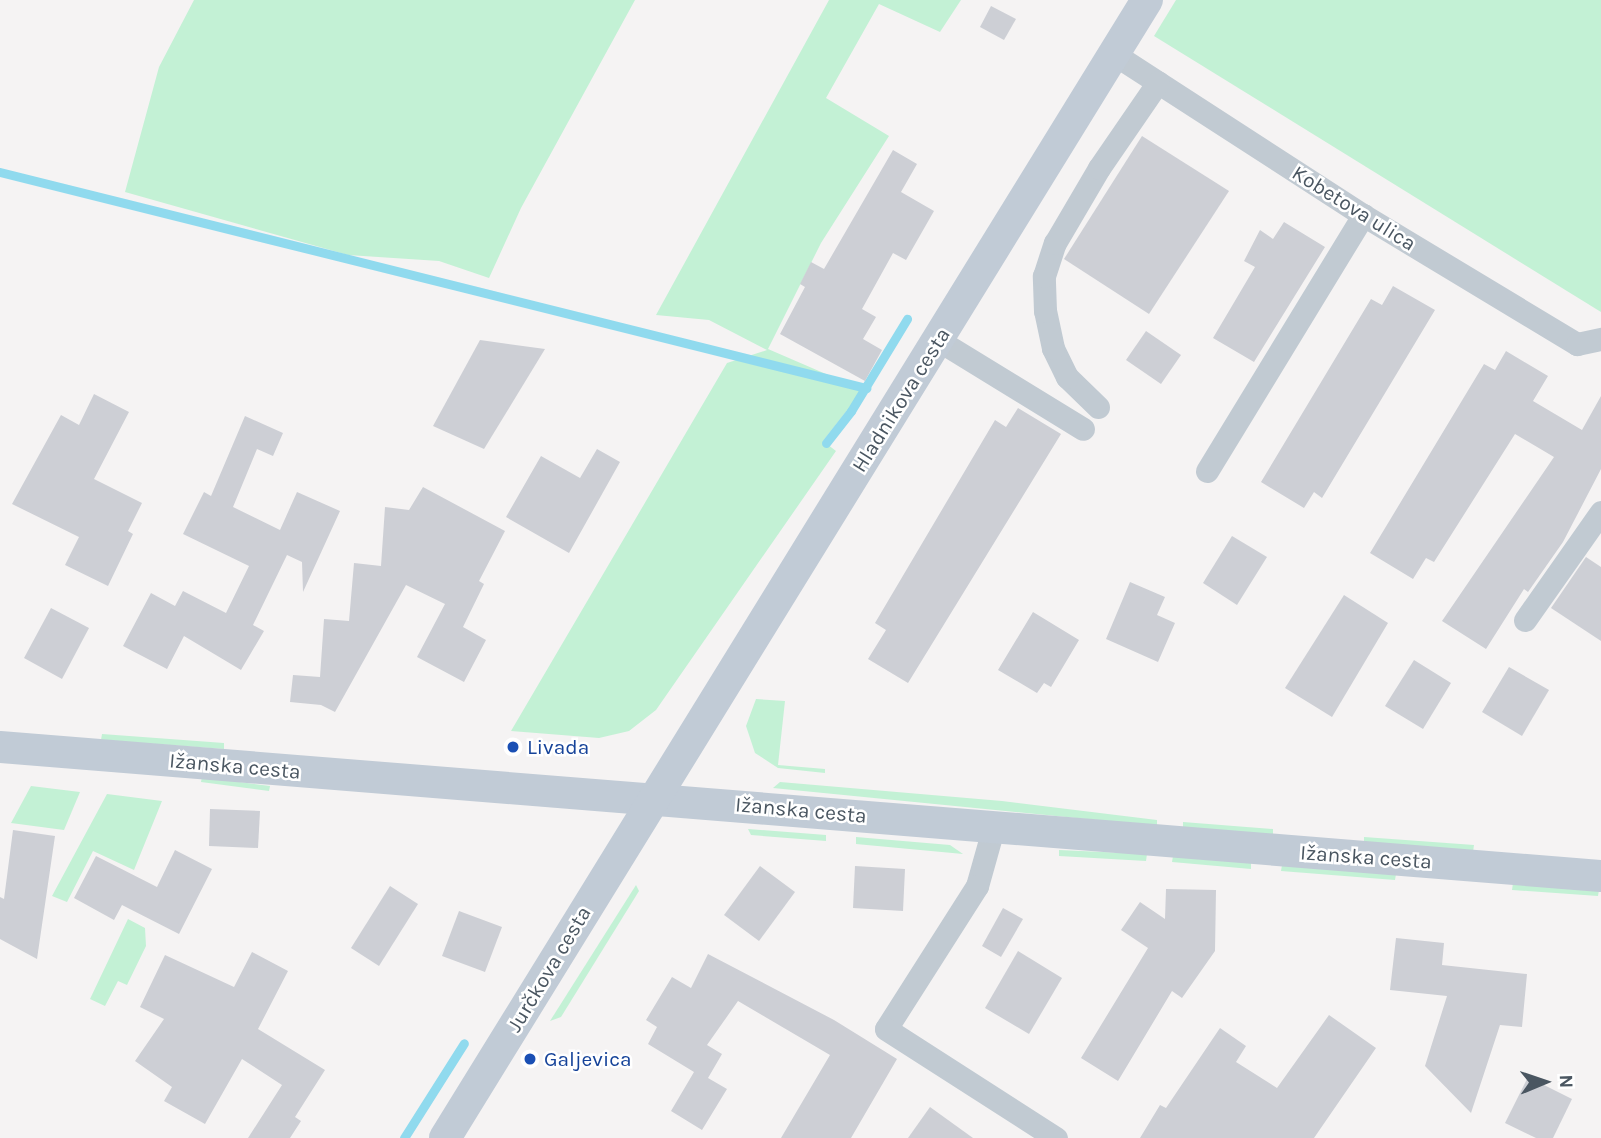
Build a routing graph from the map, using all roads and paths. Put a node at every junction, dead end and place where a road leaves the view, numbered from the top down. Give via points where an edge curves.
1 (1147, 0) edge
2 (1114, 54) junction
3 (1158, 82) junction
4 (1363, 215) junction
5 (938, 340) junction
6 (1601, 340) edge
7 (1098, 407) dead end
8 (1083, 429) dead end
9 (1207, 471) dead end
10 (1601, 512) edge
11 (1525, 621) dead end
12 (0, 747) edge
13 (654, 800) junction
14 (993, 829) junction
15 (1601, 876) edge
16 (445, 1138) edge
17 (1056, 1138) edge

1 - 2 main road, Hladnikova cesta
2 - 3 street, Kobetova ulica
2 - 5 main road, Hladnikova cesta
3 - 4 street, Kobetova ulica
3 - 7 street via 1093,178 1055,243 1044,276 1053,348 1067,377
4 - 6 street, Kobetova ulica via 1577,344
4 - 9 street
5 - 8 street
5 - 13 main road, Hladnikova cesta
10 - 11 street
12 - 13 main road, Ižanska cesta
13 - 14 main road, Ižanska cesta
13 - 16 main road, Jurčkova cesta
14 - 15 main road, Ižanska cesta
14 - 17 street via 977,886 886,1029

